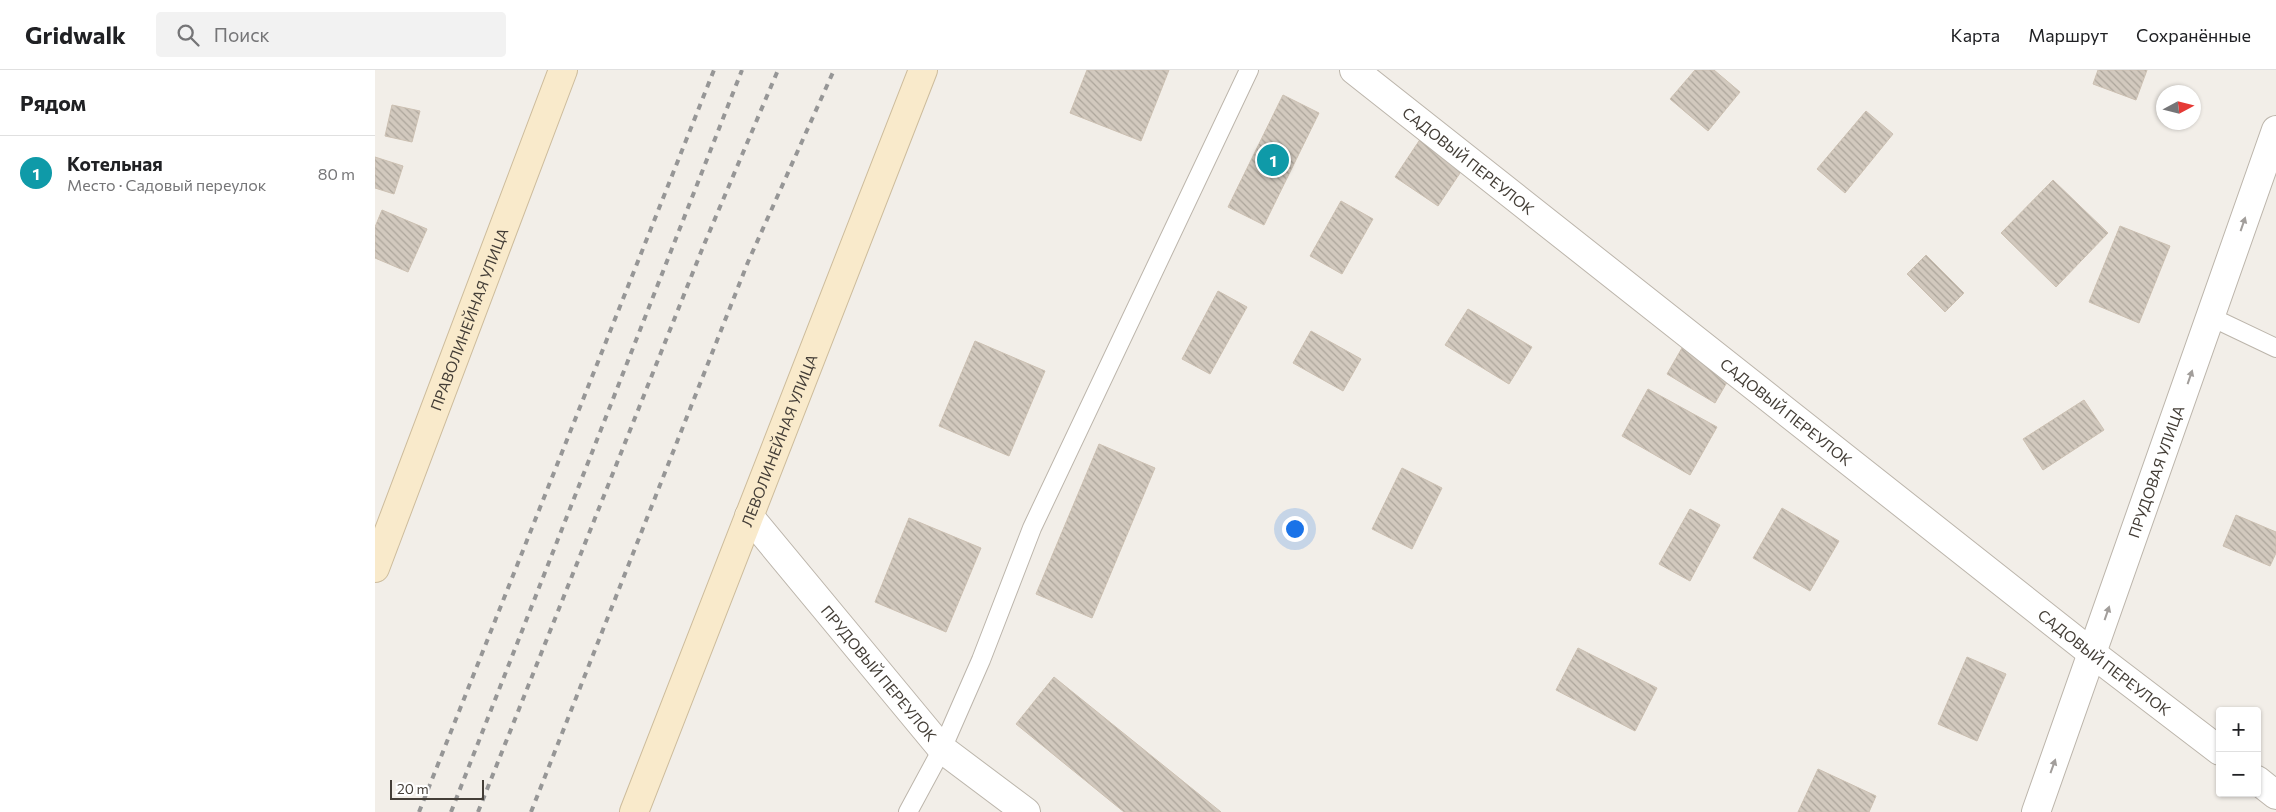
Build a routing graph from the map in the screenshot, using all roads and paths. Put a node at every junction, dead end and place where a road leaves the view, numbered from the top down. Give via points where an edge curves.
1 (563, 70) edge
2 (923, 70) edge
3 (1249, 70) edge
4 (1355, 70) edge
5 (2276, 130) edge
6 (2211, 317) junction
7 (2276, 348) edge
8 (749, 516) junction
9 (375, 568) edge
10 (2093, 654) junction
11 (2216, 748) edge
12 (942, 749) junction
13 (2261, 783) edge
14 (2276, 794) edge
15 (634, 812) edge
16 (908, 812) edge
17 (1026, 812) edge
18 (2036, 812) edge

1 - 9 main road, ПРАВОЛИНЕЙНАЯ УЛИЦА
2 - 8 main road, ЛЕВОЛИНЕЙНАЯ УЛИЦА
3 - 12 lane via 1032,528 981,660
4 - 10 street, САДОВЫЙ ПЕРЕУЛОК
6 -> 5 street, ПРУДОВАЯ УЛИЦА
6 - 7 lane
10 -> 6 street, ПРУДОВАЯ УЛИЦА
8 - 12 street, ПРУДОВЫЙ ПЕРЕУЛОК
8 - 15 main road, ЛЕВОЛИНЕЙНАЯ УЛИЦА
10 - 11 street, САДОВЫЙ ПЕРЕУЛОК
18 -> 10 street, ПРУДОВАЯ УЛИЦА
12 - 16 lane
12 - 17 street, ПРУДОВЫЙ ПЕРЕУЛОК
13 - 14 street

